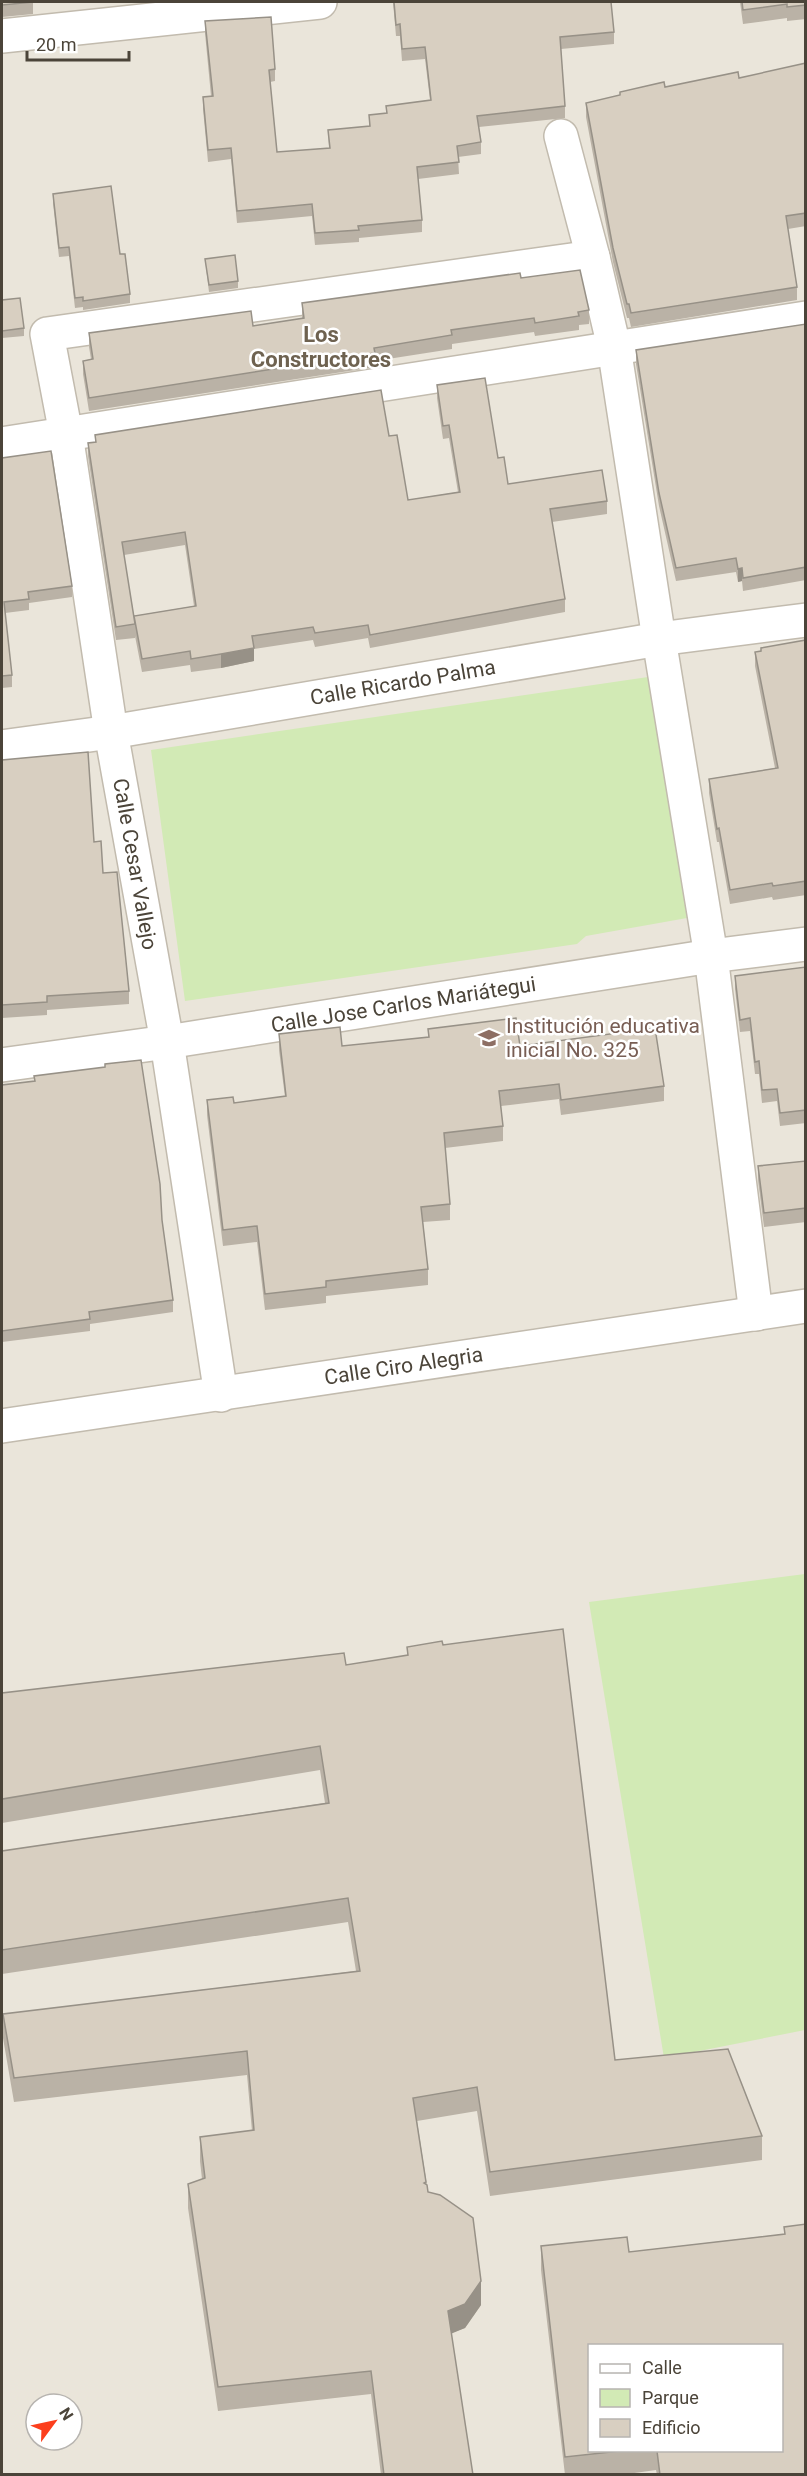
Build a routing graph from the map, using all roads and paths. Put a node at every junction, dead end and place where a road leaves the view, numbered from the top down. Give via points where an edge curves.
1 (320, 2) edge
2 (2, 36) edge
3 (561, 136) dead end
4 (593, 257) junction
5 (806, 318) edge
6 (614, 347) junction
7 (66, 434) junction
8 (2, 444) edge
9 (806, 620) edge
10 (658, 639) junction
11 (111, 732) junction
12 (2, 747) edge
13 (806, 944) edge
14 (711, 956) junction
15 (167, 1042) junction
16 (2, 1065) edge
17 (806, 1306) edge
18 (756, 1314) junction
19 (221, 1395) junction
20 (2, 1426) edge

1 - 2 street
3 - 4 street
4 - 6 street
4 - 7 street, Calle Cesar Vallejo via 48,334
5 - 6 street
6 - 7 street
6 - 10 street
7 - 8 street
7 - 11 street, Calle Cesar Vallejo
9 - 10 street, Calle Ricardo Palma
10 - 11 street, Calle Ricardo Palma
10 - 14 street
11 - 12 street, Calle Ricardo Palma
11 - 15 street, Calle Cesar Vallejo
13 - 14 street, Calle Jose Carlos Mariátegui
14 - 15 street, Calle Jose Carlos Mariátegui
14 - 18 street
15 - 16 street, Calle Jose Carlos Mariátegui
15 - 19 street, Calle Cesar Vallejo
17 - 18 street, Calle Ciro Alegria
18 - 19 street, Calle Ciro Alegria
19 - 20 street, Calle Ciro Alegria

